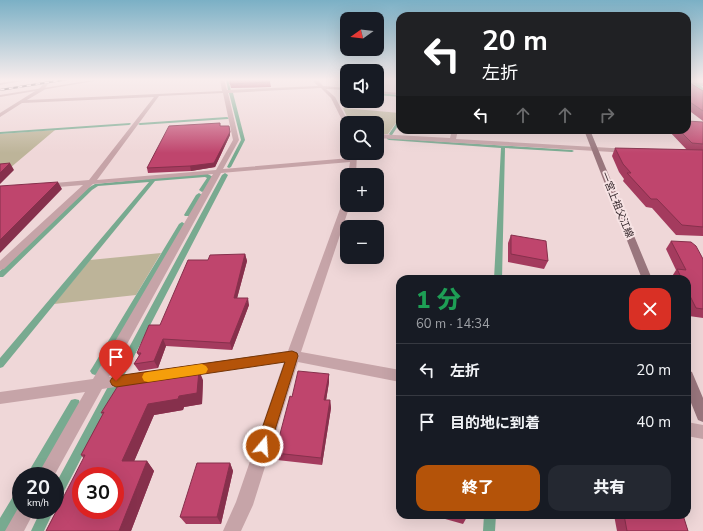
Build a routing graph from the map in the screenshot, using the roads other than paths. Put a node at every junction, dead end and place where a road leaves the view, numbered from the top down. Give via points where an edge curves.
1 (17, 104) edge
2 (151, 104) edge
3 (228, 104) edge
4 (337, 104) edge
5 (0, 115) edge
6 (343, 116) edge
7 (454, 134) edge
8 (588, 134) edge
9 (384, 136) edge
10 (452, 141) junction
11 (594, 149) junction
12 (633, 151) edge
13 (340, 159) edge
14 (218, 172) junction
15 (91, 182) junction
16 (38, 186) edge
17 (343, 212) edge
18 (0, 267) edge
19 (646, 275) edge
20 (292, 356) junction
21 (396, 375) edge
22 (102, 383) junction
23 (691, 386) edge
24 (0, 398) edge
25 (703, 415) edge
26 (691, 430) edge
27 (703, 432) edge
28 (51, 467) edge
29 (21, 519) edge
30 (14, 531) edge
31 (232, 531) edge

1 - 5 street
2 - 15 street
3 - 14 street via 236,140
4 - 6 street
7 - 10 street
8 - 11 main road, 一宮上祖父江線
9 - 10 street
10 - 11 street
11 - 12 street
11 - 19 main road, 一宮上祖父江線
13 - 14 street
14 - 15 street
14 - 22 street
15 - 16 street
15 - 18 street
17 - 20 street
20 - 21 street
20 - 22 street
20 - 31 street via 244,505
22 - 24 street
22 - 28 street
23 - 25 main road
26 - 27 street
29 - 30 street

